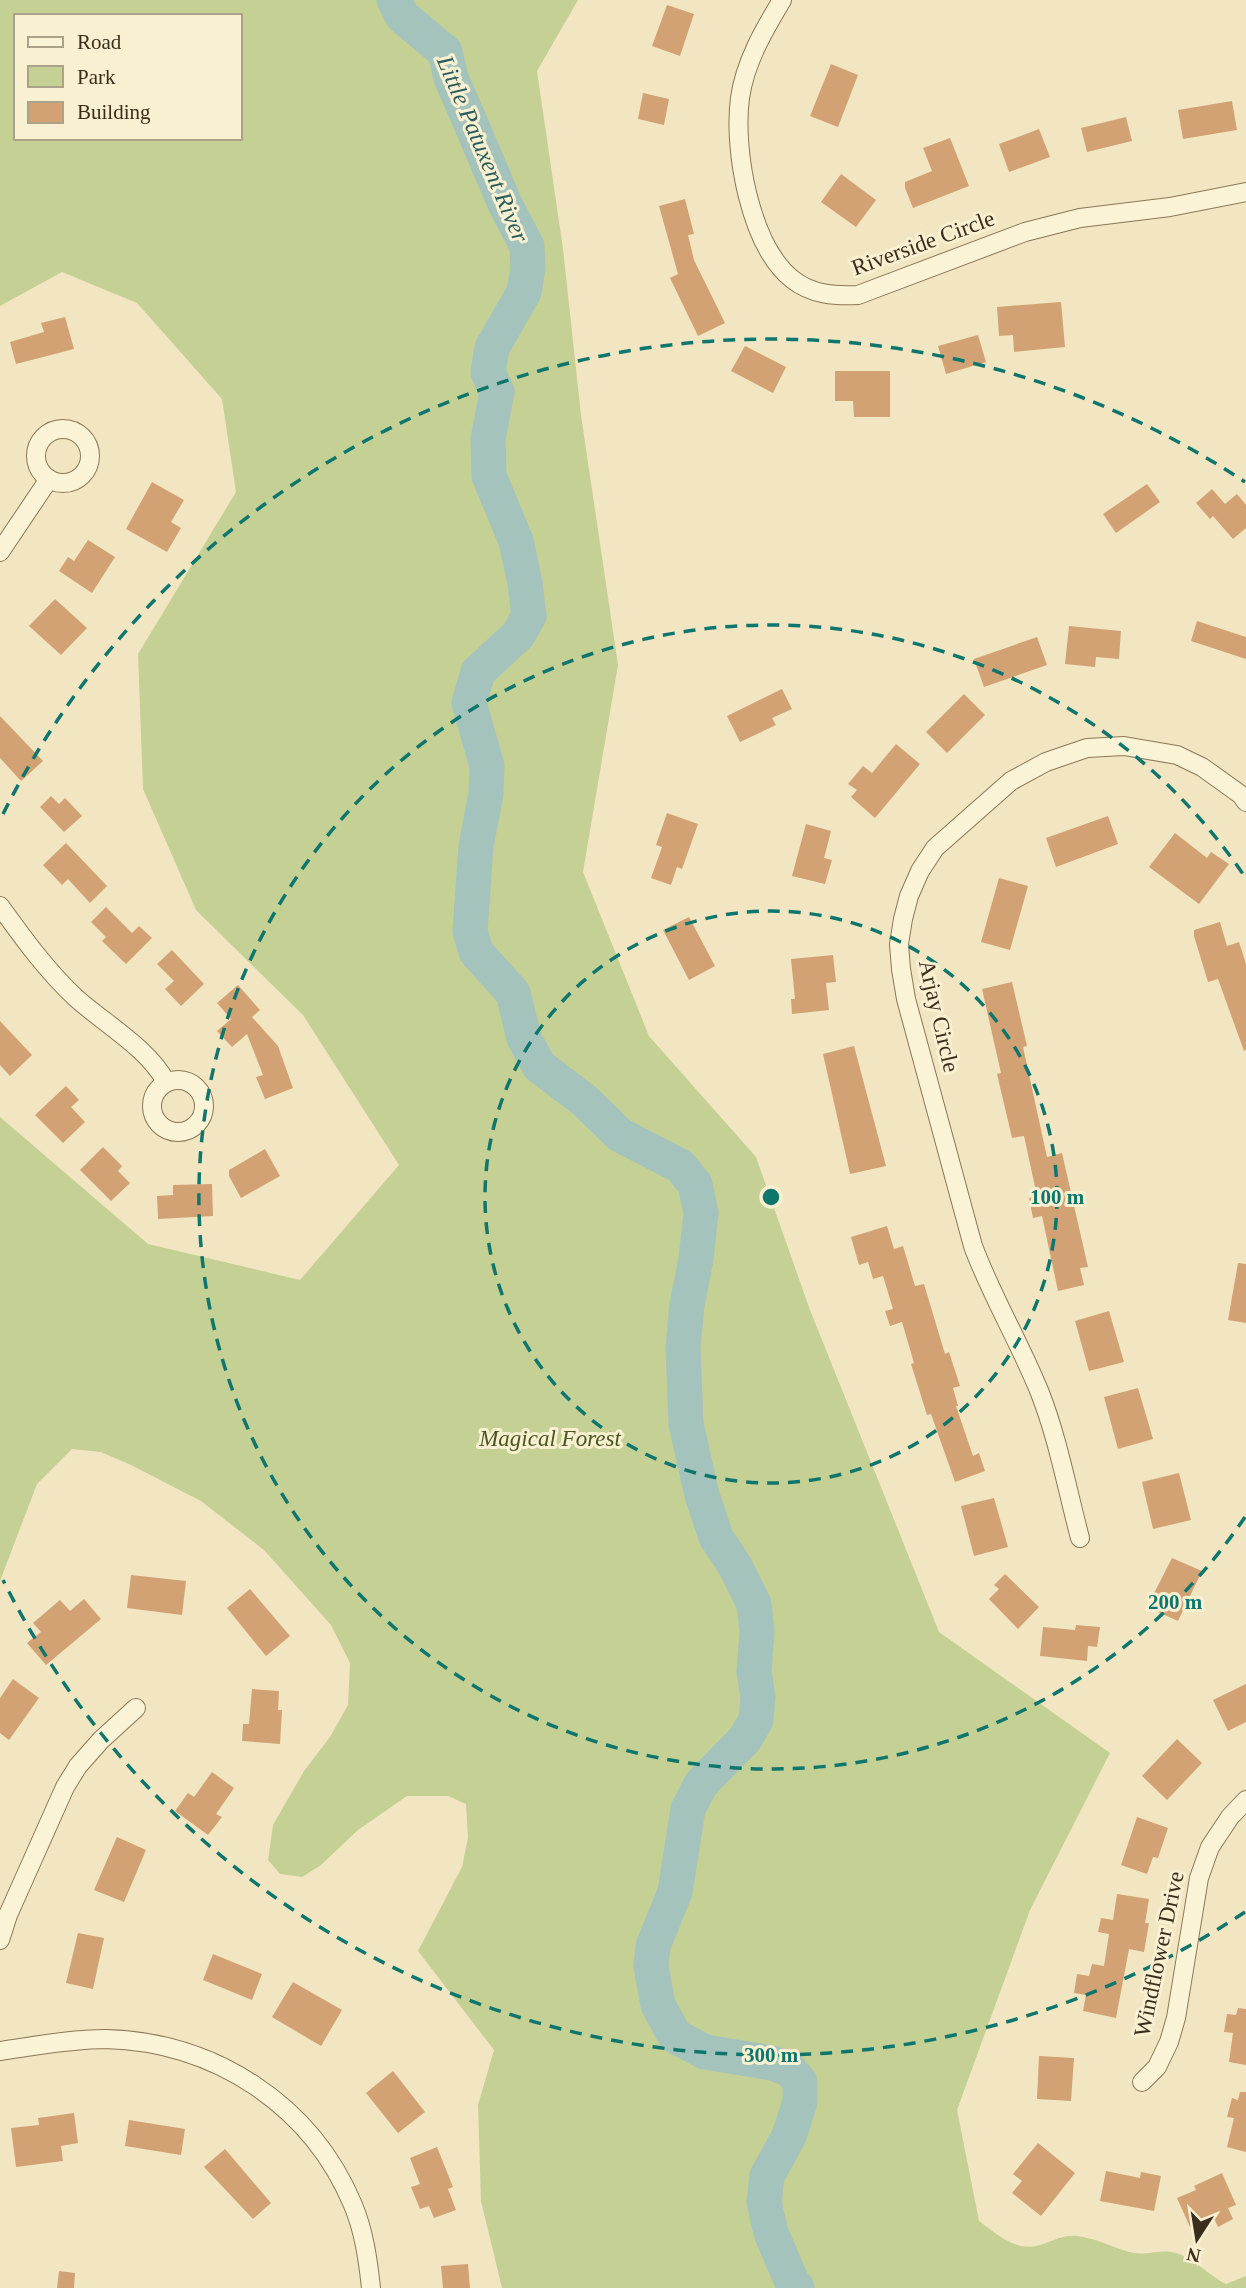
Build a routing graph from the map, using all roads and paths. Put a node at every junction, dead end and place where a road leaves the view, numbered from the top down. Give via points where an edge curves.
1 (782, 0) edge
2 (1246, 192) edge
3 (49, 479) dead end
4 (0, 552) edge
5 (1246, 802) edge
6 (0, 906) edge
7 (166, 1082) dead end
8 (1080, 1538) dead end
9 (136, 1708) dead end
10 (1246, 1800) edge
11 (0, 1940) edge
12 (0, 2051) edge
13 (1142, 2082) dead end
14 (372, 2288) edge

1 - 2 street, Riverside Circle via 750,61 740,97 741,165 765,243 793,280 814,292 858,295 1026,232 1080,218
3 - 4 street
5 - 8 street, Arjay Circle via 1202,767 1177,755 1124,746 1087,748 1011,781 935,848 920,871 903,919 899,944 906,999 973,1246 1051,1423
6 - 7 street via 51,972 146,1055
9 - 11 street via 101,1740 65,1787
10 - 13 street, Windflower Drive via 1210,1847 1202,1868 1176,2018 1157,2067
12 - 14 street via 106,2039 143,2043 180,2049 218,2063 258,2086 288,2111 337,2172 365,2245

